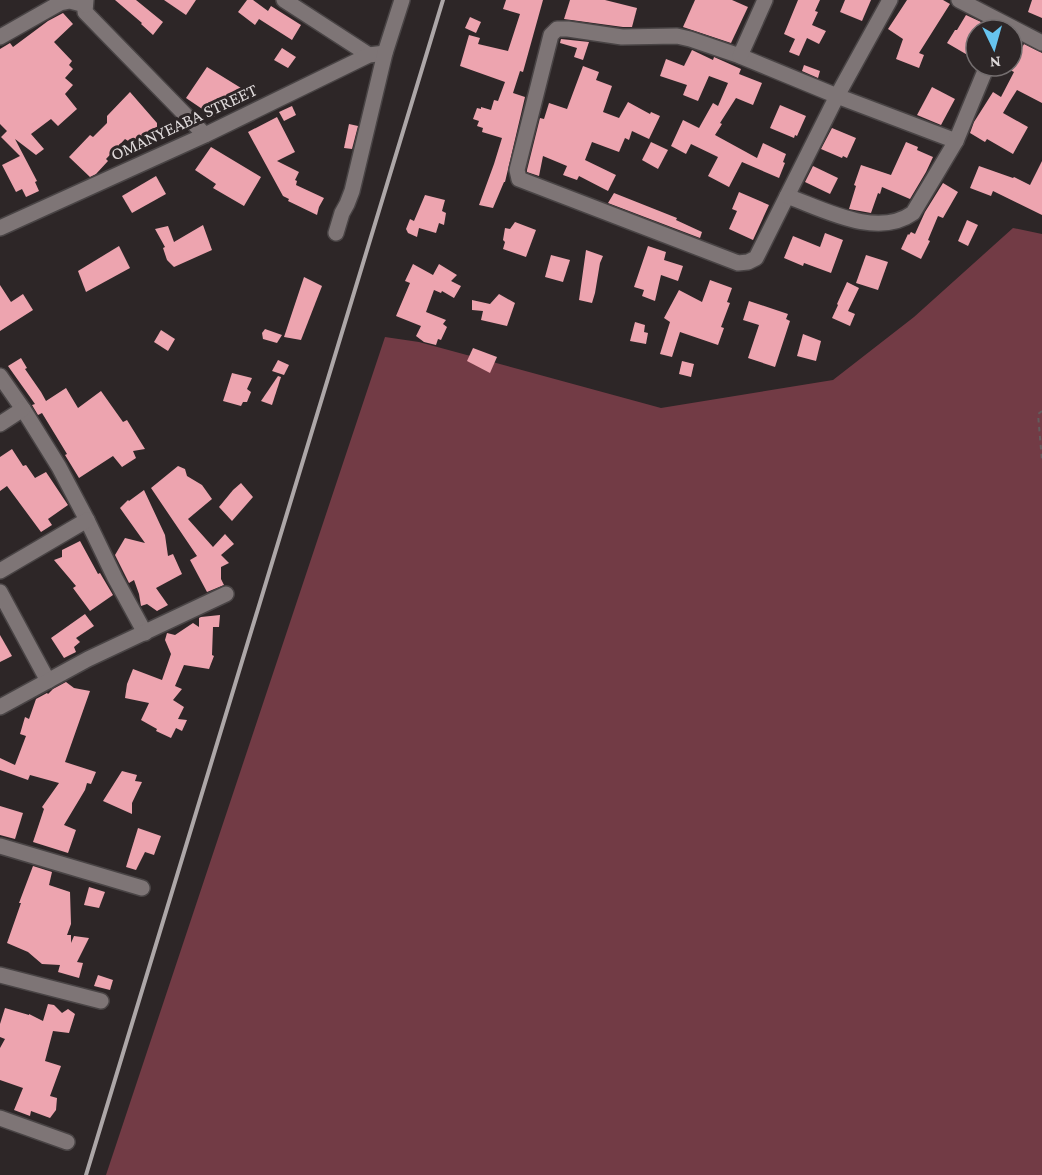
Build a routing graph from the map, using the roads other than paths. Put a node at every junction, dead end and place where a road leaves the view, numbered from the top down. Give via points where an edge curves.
1 (284, 0) edge
2 (402, 0) edge
3 (765, 0) edge
4 (891, 0) edge
5 (959, 0) edge
6 (85, 2) edge
7 (990, 18) edge
8 (1024, 34) edge
9 (0, 37) edge
10 (1042, 42) edge
11 (385, 52) junction
12 (369, 55) junction
13 (740, 56) junction
14 (982, 78) edge
15 (837, 96) junction
16 (206, 135) junction
17 (956, 141) junction
18 (787, 196) junction
19 (0, 228) edge
20 (336, 233) dead end
21 (0, 376) edge
22 (23, 409) junction
23 (0, 424) edge
24 (87, 520) junction
25 (0, 572) edge
26 (0, 592) edge
27 (226, 594) dead end
28 (145, 633) junction
29 (48, 681) junction
30 (0, 707) edge
31 (0, 846) edge
32 (142, 888) dead end
33 (0, 975) edge
34 (101, 1001) dead end
35 (0, 1118) edge
36 (67, 1142) dead end

1 - 12 street
2 - 11 street
3 - 13 street
4 - 15 street
5 - 7 street
6 - 9 street via 60,3
6 - 16 street via 85,12
8 - 10 street
11 - 12 street, OMANYEABA STREET
11 - 20 street via 352,191
12 - 16 street, OMANYEABA STREET
13 - 15 street
13 - 18 street via 676,36 622,37 557,29 551,35 517,170 519,179 738,263 756,258
14 - 17 street
15 - 17 street
15 - 18 street
16 - 19 street, OMANYEABA STREET
17 - 18 street via 913,213 905,219 871,224 855,221
21 - 22 street
22 - 23 street
22 - 24 street
24 - 25 street
24 - 28 street
26 - 29 street
27 - 28 street
28 - 29 street
29 - 30 street
31 - 32 street
33 - 34 street
35 - 36 street

